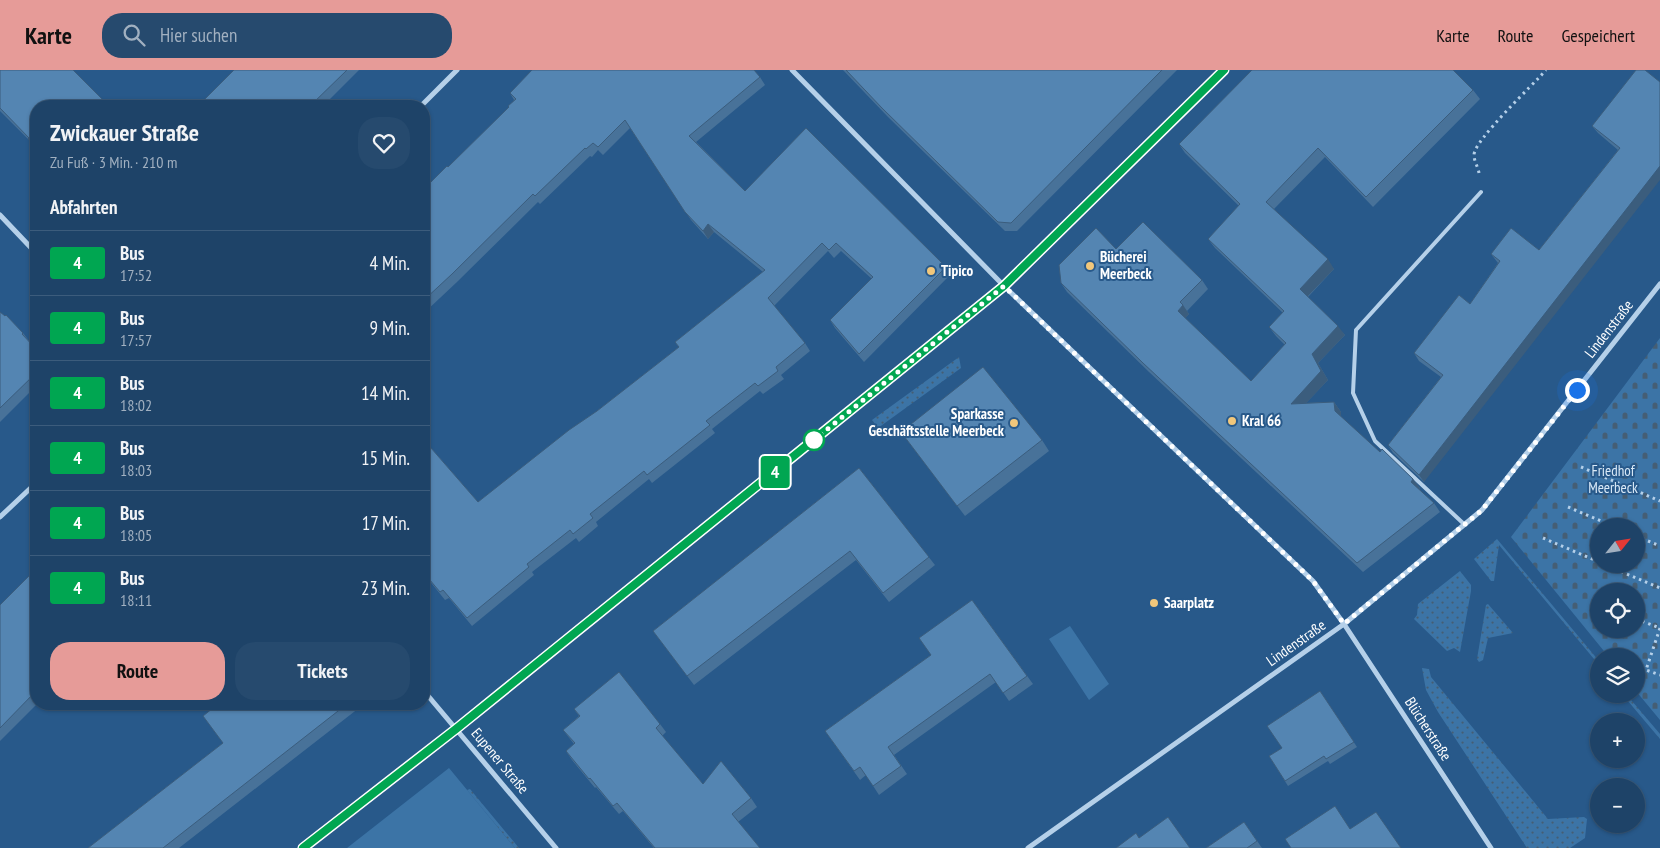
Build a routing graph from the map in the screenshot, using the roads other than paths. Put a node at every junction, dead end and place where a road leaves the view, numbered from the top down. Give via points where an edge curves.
1 (457, 70) edge
2 (792, 70) edge
3 (1224, 70) edge
4 (427, 100) edge
5 (1481, 192) road end
6 (0, 215) edge
7 (30, 247) edge
8 (1660, 284) edge
9 (1004, 286) junction
10 (30, 489) edge
11 (0, 518) edge
12 (1465, 525) junction
13 (1344, 624) junction
14 (430, 698) edge
15 (456, 729) junction
16 (304, 848) edge
17 (556, 848) edge
18 (1028, 848) edge
19 (1491, 848) edge

1 - 4 street
2 - 9 street, Blücherstraße
3 - 9 street
5 - 12 lane via 1356,330 1355,338 1353,392 1375,441
6 - 7 street
8 - 12 street, Lindenstraße via 1482,510
9 - 13 street, Blücherstraße via 1313,581
9 - 15 street
10 - 11 street
12 - 13 street, Lindenstraße
13 - 18 street, Lindenstraße
13 - 19 street, Blücherstraße
14 - 15 street, Eupener Straße
15 - 16 street
15 - 17 street, Eupener Straße

